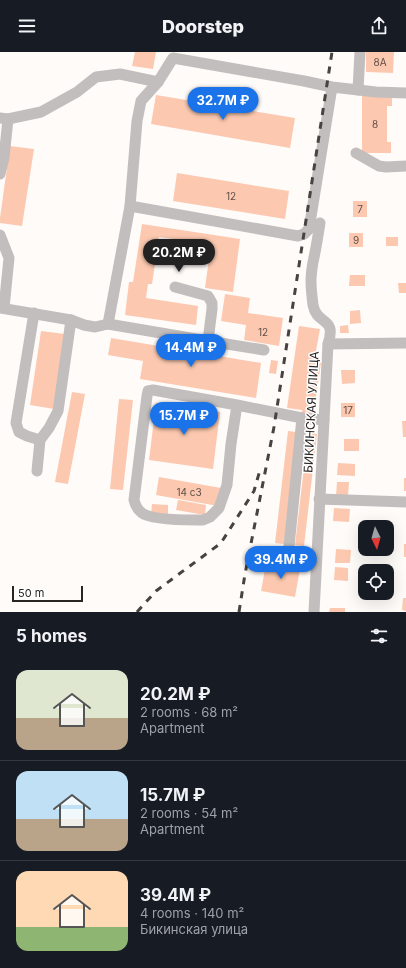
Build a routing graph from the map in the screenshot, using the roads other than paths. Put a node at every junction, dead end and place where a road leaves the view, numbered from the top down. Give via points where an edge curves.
1 (360, 52) edge
2 (173, 55) edge
3 (158, 82) junction
4 (332, 87) junction
5 (358, 90) junction
6 (406, 93) edge
7 (4, 119) edge
8 (356, 153) dead end
9 (406, 166) edge
10 (0, 174) edge
11 (130, 206) junction
12 (320, 223) dead end
13 (0, 235) edge
14 (175, 287) dead end
15 (2, 308) edge
16 (34, 313) junction
17 (71, 320) junction
18 (108, 324) junction
19 (208, 342) junction
20 (406, 342) edge
21 (328, 344) junction
22 (264, 350) dead end
23 (237, 404) junction
24 (302, 418) junction
25 (324, 420) junction
26 (40, 440) junction
27 (37, 471) dead end
28 (319, 499) junction
29 (406, 502) edge
30 (289, 546) dead end
31 (314, 612) edge

1 - 5 street
2 - 3 street
2 - 4 street
3 - 7 street via 120,74 96,77 77,92 41,112
3 - 11 street via 141,101
4 - 5 street
4 - 11 street via 309,229 304,234 298,236
5 - 6 street
7 - 10 street via 4,158
8 - 9 street via 379,166
11 - 18 street
12 - 21 street, БИКИНСКАЯ УЛИЦА via 311,279 317,316 330,327 331,336
13 - 15 street via 9,258
14 - 19 street via 208,296 212,309
15 - 16 street
16 - 17 street
16 - 26 street via 16,423 19,432
17 - 18 street via 95,327
17 - 26 street via 58,411
18 - 19 street
19 - 22 street
20 - 21 street
21 - 25 street, БИКИНСКАЯ УЛИЦА
23 - 23 street via 227,485 219,508 203,520 152,517 142,513 134,500 148,392 153,390
23 - 24 street
24 - 25 street
24 - 30 street
25 - 28 street, БИКИНСКАЯ УЛИЦА
26 - 27 street
28 - 29 street
28 - 31 street, БИКИНСКАЯ УЛИЦА

